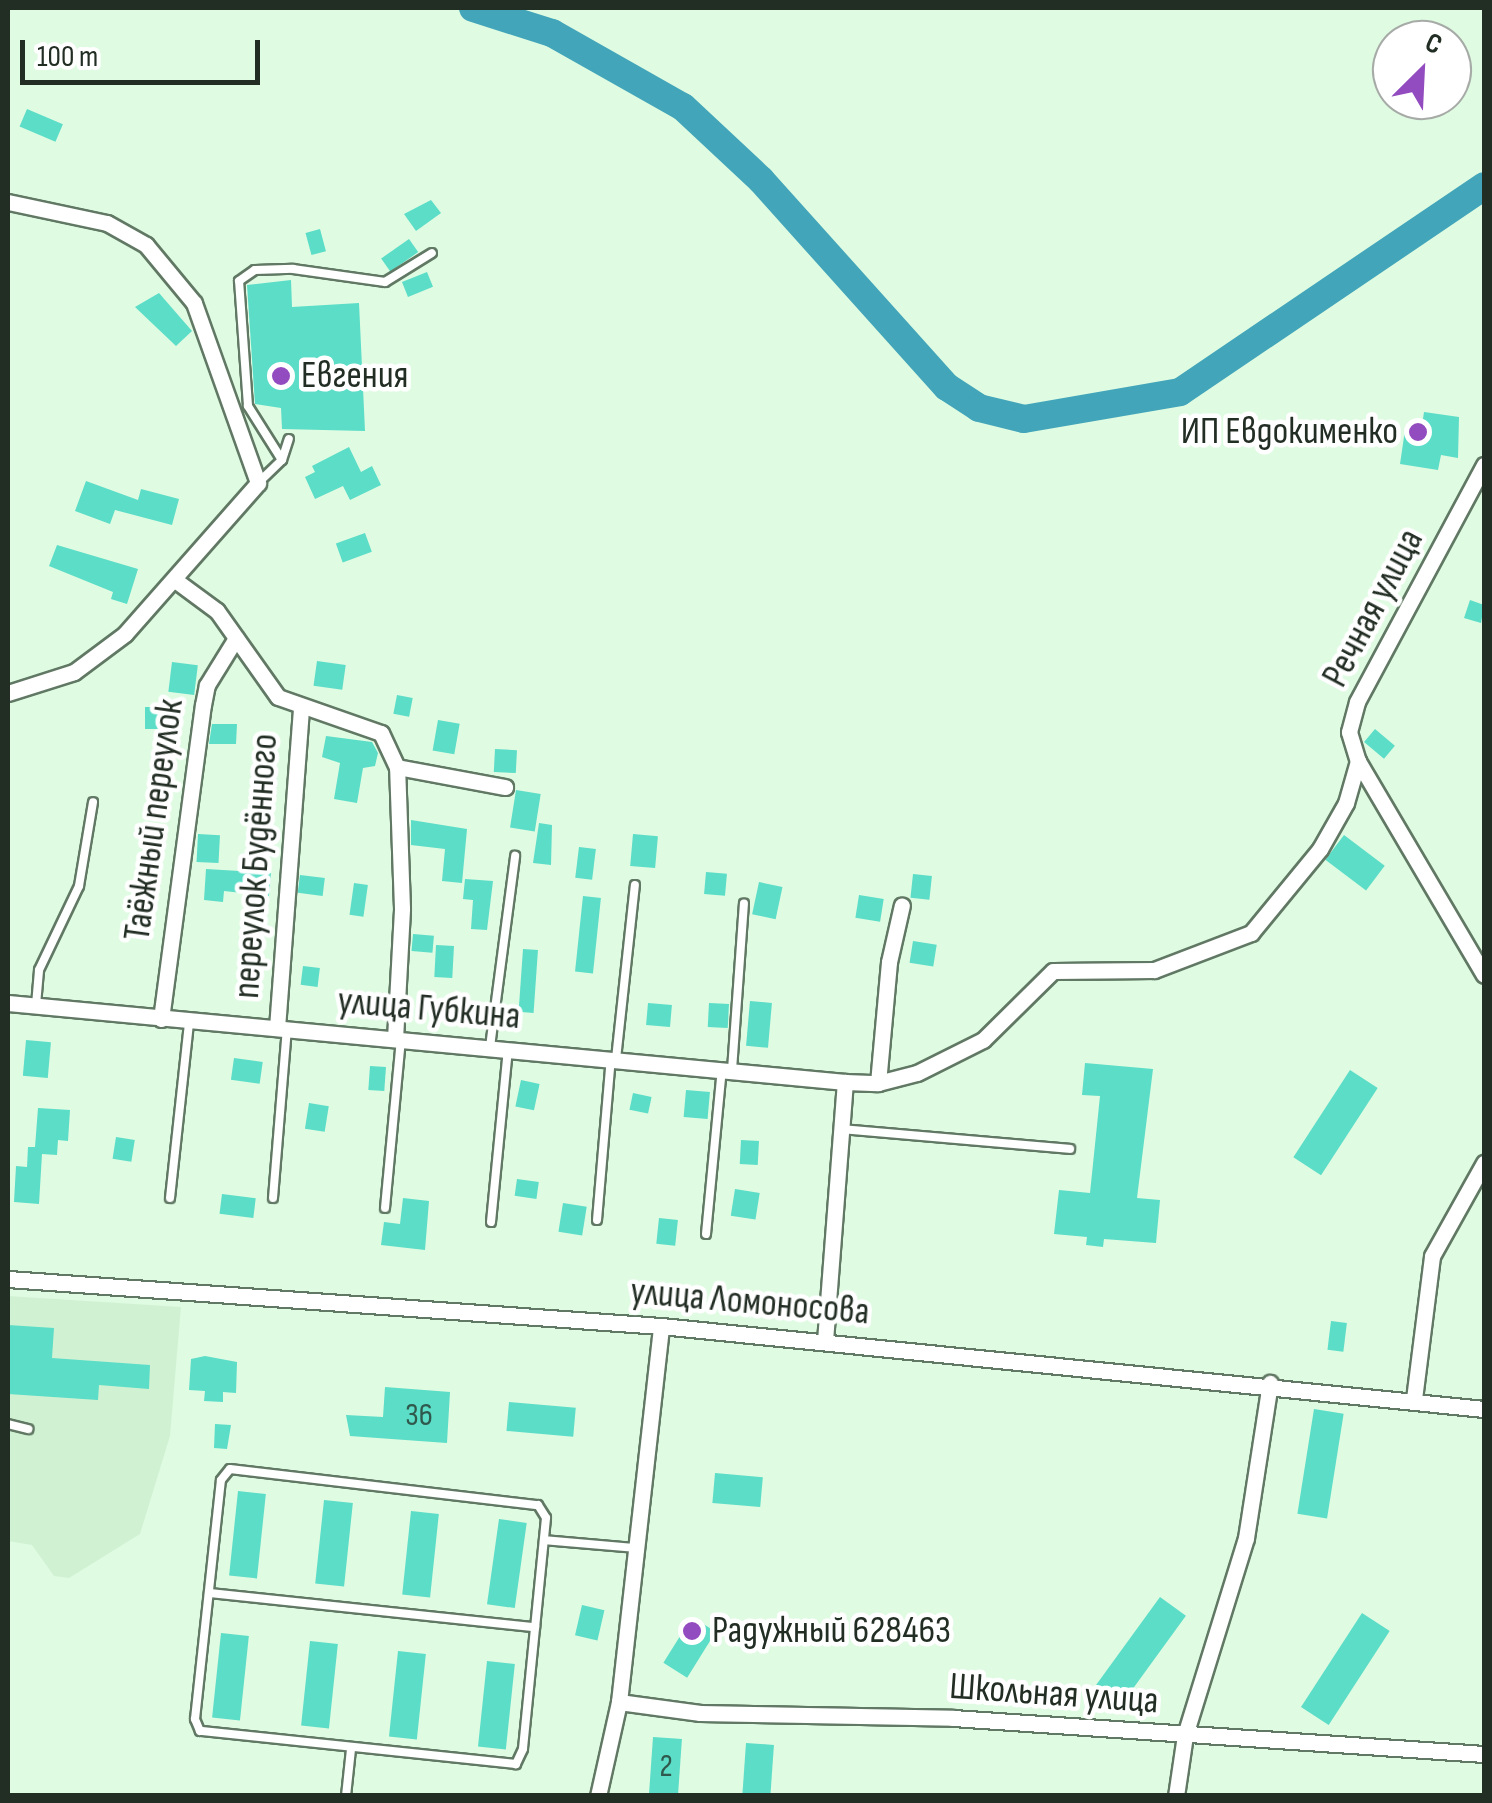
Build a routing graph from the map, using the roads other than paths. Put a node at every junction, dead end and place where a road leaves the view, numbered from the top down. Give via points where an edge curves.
1 (8, 202) edge
2 (432, 253) dead end
3 (289, 440) dead end
4 (282, 460) junction
5 (1484, 465) edge
6 (258, 483) junction
7 (175, 580) junction
8 (236, 638) junction
9 (8, 693) edge
10 (301, 708) junction
11 (1358, 760) junction
12 (397, 767) junction
13 (505, 787) dead end
14 (93, 802) dead end
15 (515, 856) dead end
16 (635, 885) dead end
17 (744, 902) dead end
18 (902, 905) dead end
19 (1484, 976) edge
20 (8, 1003) edge
21 (36, 1005) junction
22 (162, 1020) junction
23 (189, 1022) junction
24 (282, 1029) junction
25 (398, 1039) junction
26 (490, 1047) junction
27 (508, 1048) junction
28 (614, 1058) junction
29 (727, 1070) junction
30 (845, 1082) junction
31 (878, 1083) junction
32 (842, 1129) junction
33 (1070, 1149) dead end
34 (1484, 1164) edge
35 (170, 1198) dead end
36 (272, 1198) dead end
37 (384, 1208) dead end
38 (597, 1220) dead end
39 (491, 1222) dead end
40 (706, 1234) dead end
41 (8, 1278) edge
42 (661, 1326) junction
43 (826, 1341) junction
44 (1270, 1383) junction
45 (1414, 1398) junction
46 (1484, 1409) edge
47 (8, 1424) edge
48 (28, 1430) dead end
49 (544, 1540) junction
50 (636, 1548) junction
51 (209, 1593) junction
52 (535, 1627) junction
53 (619, 1702) junction
54 (1185, 1735) junction
55 (351, 1749) junction
56 (1484, 1754) edge
57 (346, 1796) edge
58 (598, 1796) edge
59 (1176, 1796) edge

1 - 6 street via 107,223 146,245 194,303
2 - 4 lane via 385,282 293,269 247,272 239,281 248,406
3 - 4 lane
4 - 6 lane
5 - 11 street, Речная улица via 1357,702 1349,732
6 - 7 street
7 - 8 street via 218,612
7 - 9 street via 98,656 48,683
8 - 10 street via 263,682
8 - 22 street, Таёжный переулок via 207,685 203,705
10 - 12 street via 381,733
10 - 24 street, переулок Будённого
11 - 19 street
11 - 31 street, Речная улица via 1346,803 1320,849 1251,933 1154,970 1052,971 983,1040 918,1074
12 - 13 street
12 - 25 street
14 - 21 lane via 80,886 39,970
15 - 26 lane
16 - 28 lane
17 - 29 lane
18 - 31 street via 889,962
20 - 21 street, улица Губкина
21 - 22 street, улица Губкина
22 - 23 street, улица Губкина
23 - 24 street, улица Губкина
23 - 35 lane
24 - 25 street, улица Губкина
24 - 36 lane, переулок Будённого
25 - 26 street, улица Губкина
25 - 37 lane
26 - 27 street, улица Губкина
27 - 28 street, улица Губкина
27 - 39 lane
28 - 29 street, улица Губкина
28 - 38 lane
29 - 30 street, улица Губкина
29 - 40 lane
30 - 31 street, Речная улица
30 - 32 street
32 - 33 lane
32 - 43 street
34 - 45 street via 1432,1256
41 - 42 street, улица Ломоносова
42 - 43 street, улица Ломоносова
42 - 50 street
43 - 44 street, улица Ломоносова
44 - 45 street, улица Ломоносова
44 - 54 street via 1246,1538
45 - 46 street, улица Ломоносова
47 - 48 lane
49 - 50 lane
49 - 51 lane via 546,1518 532,1502 230,1469 221,1480
49 - 52 lane
50 - 53 street
51 - 52 lane
51 - 55 lane via 195,1719 200,1731
52 - 55 lane via 516,1764
53 - 54 street, Школьная улица via 700,1713 953,1718
53 - 58 street
54 - 56 street, Школьная улица
54 - 59 street
55 - 57 lane

